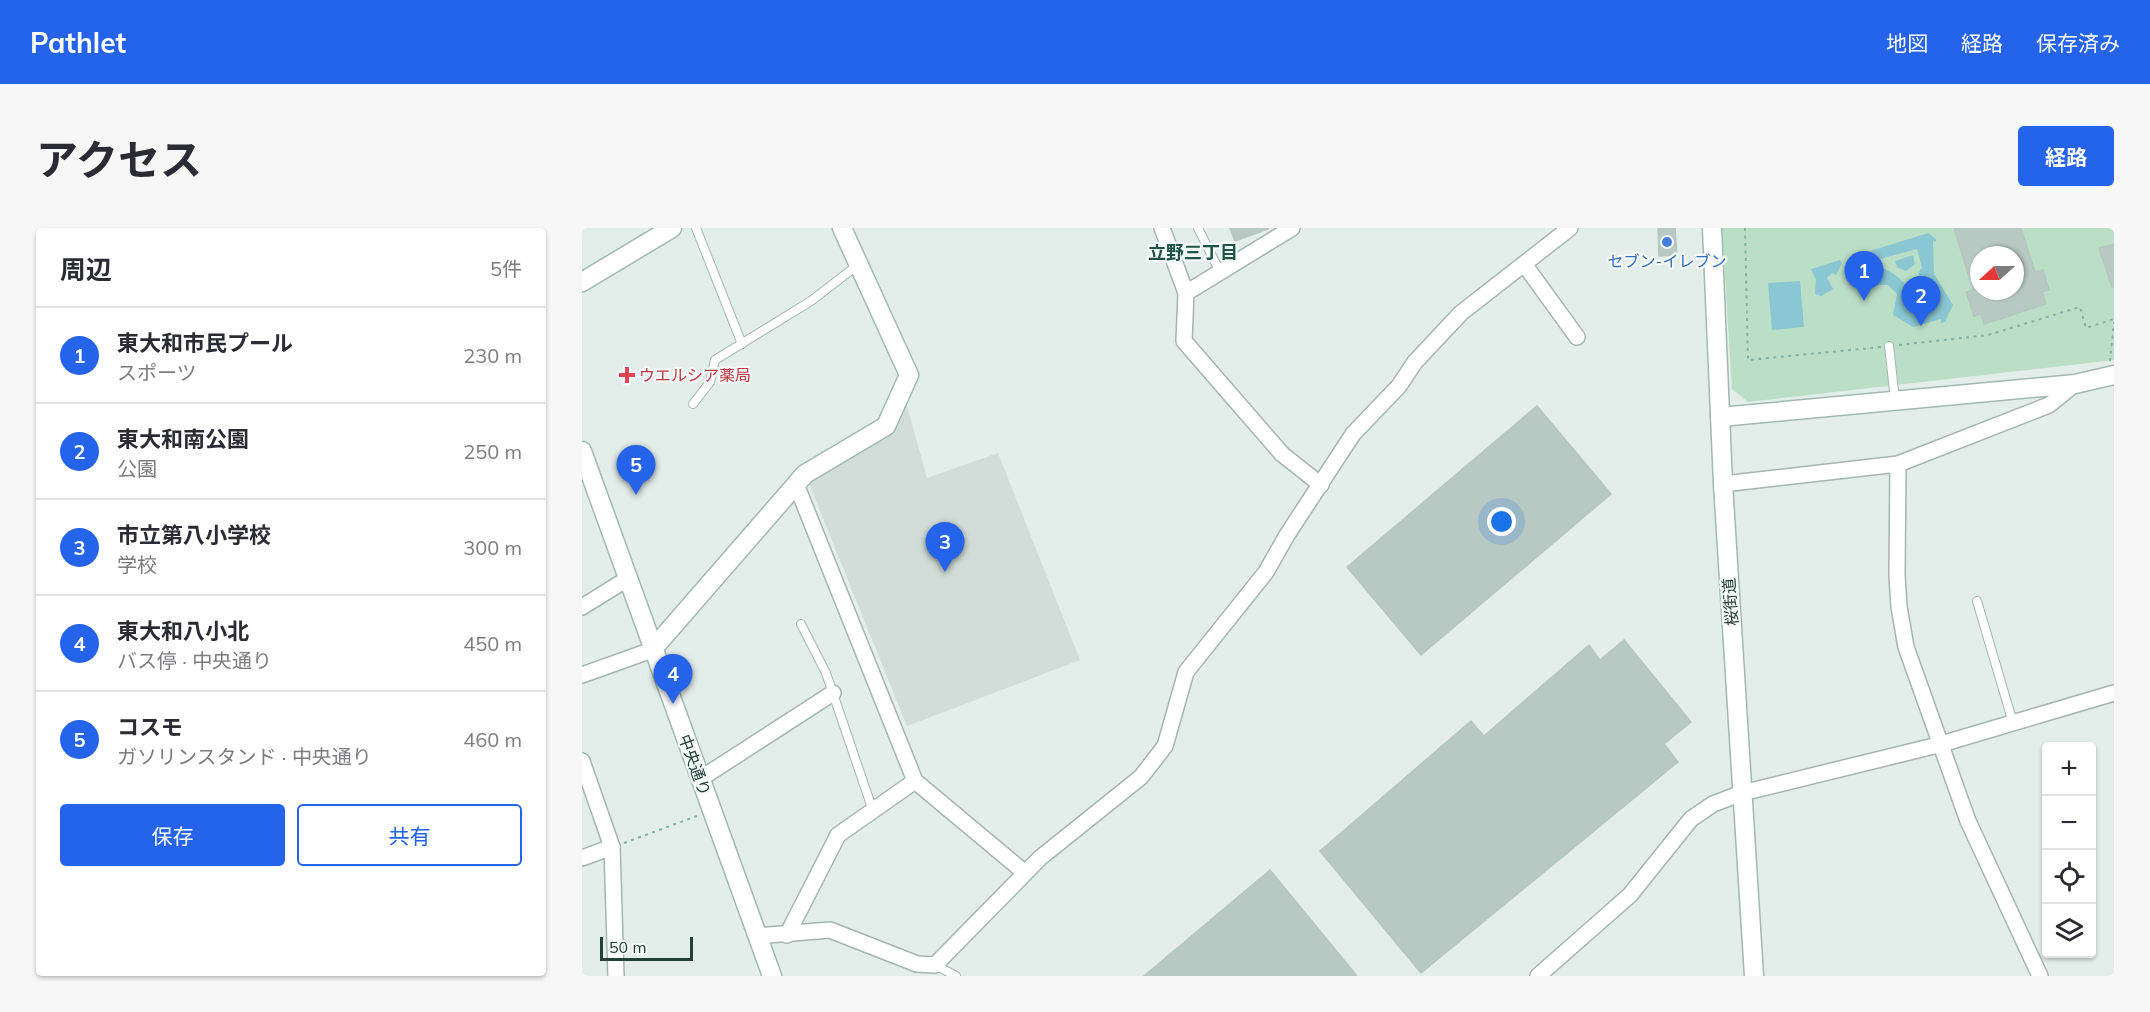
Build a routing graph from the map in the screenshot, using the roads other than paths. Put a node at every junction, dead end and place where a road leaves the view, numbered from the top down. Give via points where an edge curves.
1 (672, 228) edge
2 (696, 228) edge
3 (842, 228) edge
4 (1162, 228) edge
5 (1198, 228) edge
6 (1570, 228) edge
7 (1712, 228) edge
8 (1289, 229) edge
9 (1553, 233) edge
10 (859, 264) junction
11 (1524, 264) junction
12 (1220, 272) junction
13 (582, 282) edge
14 (1186, 293) junction
15 (1577, 337) dead end
16 (742, 344) junction
17 (1889, 346) road end
18 (2111, 370) edge
19 (2075, 384) junction
20 (1895, 401) junction
21 (693, 404) dead end
22 (1720, 417) junction
23 (582, 452) edge
24 (1898, 464) junction
25 (796, 484) junction
26 (1723, 484) junction
27 (1321, 485) junction
28 (627, 579) junction
29 (1977, 602) dead end
30 (582, 607) edge
31 (801, 624) dead end
32 (652, 650) junction
33 (582, 675) edge
34 (832, 693) junction
35 (2114, 693) edge
36 (2013, 723) junction
37 (1938, 745) junction
38 (582, 761) edge
39 (700, 779) junction
40 (915, 781) junction
41 (1742, 793) junction
42 (873, 811) junction
43 (612, 848) junction
44 (582, 858) edge
45 (1024, 872) junction
46 (787, 935) junction
47 (757, 936) junction
48 (917, 964) junction
49 (934, 965) junction
50 (616, 976) edge
51 (772, 976) edge
52 (907, 976) edge
53 (956, 976) edge
54 (1538, 976) edge
55 (1754, 976) edge
56 (2040, 976) edge

1 - 13 street
2 - 16 lane
3 - 10 street
4 - 14 street
5 - 12 lane
6 - 9 street
7 - 22 street, 桜街道
8 - 12 street
9 - 11 street
10 - 16 lane via 811,301
10 - 25 street via 909,375 886,426 805,474
11 - 15 street
11 - 27 street via 1461,313 1415,362 1399,386 1353,434
12 - 14 street
14 - 27 street via 1184,341 1282,454
16 - 21 lane via 716,360 710,382
17 - 20 lane
18 - 19 street
19 - 20 street
19 - 24 street via 2049,405
20 - 22 street
22 - 26 street, 桜街道
23 - 28 street, 中央通り
24 - 26 street
24 - 37 street via 1899,607 1906,647
25 - 32 street
25 - 40 street
26 - 41 street, 桜街道
27 - 45 street via 1266,572 1186,672 1165,746 1141,777
28 - 30 street
28 - 32 street, 中央通り
29 - 36 lane
31 - 34 lane
32 - 33 street
32 - 39 street, 中央通り
34 - 39 street
34 - 42 lane
35 - 36 street
36 - 37 street
37 - 41 street
37 - 56 street via 1968,821
38 - 43 street
39 - 47 street, 中央通り
40 - 42 street
40 - 45 street
41 - 54 street via 1713,804 1691,819 1630,896
41 - 55 street, 桜街道
42 - 46 street via 838,835
43 - 44 street
43 - 50 street
45 - 49 street
46 - 47 street
46 - 48 street via 830,930
47 - 51 street, 中央通り
48 - 49 street
48 - 52 street
49 - 53 lane

